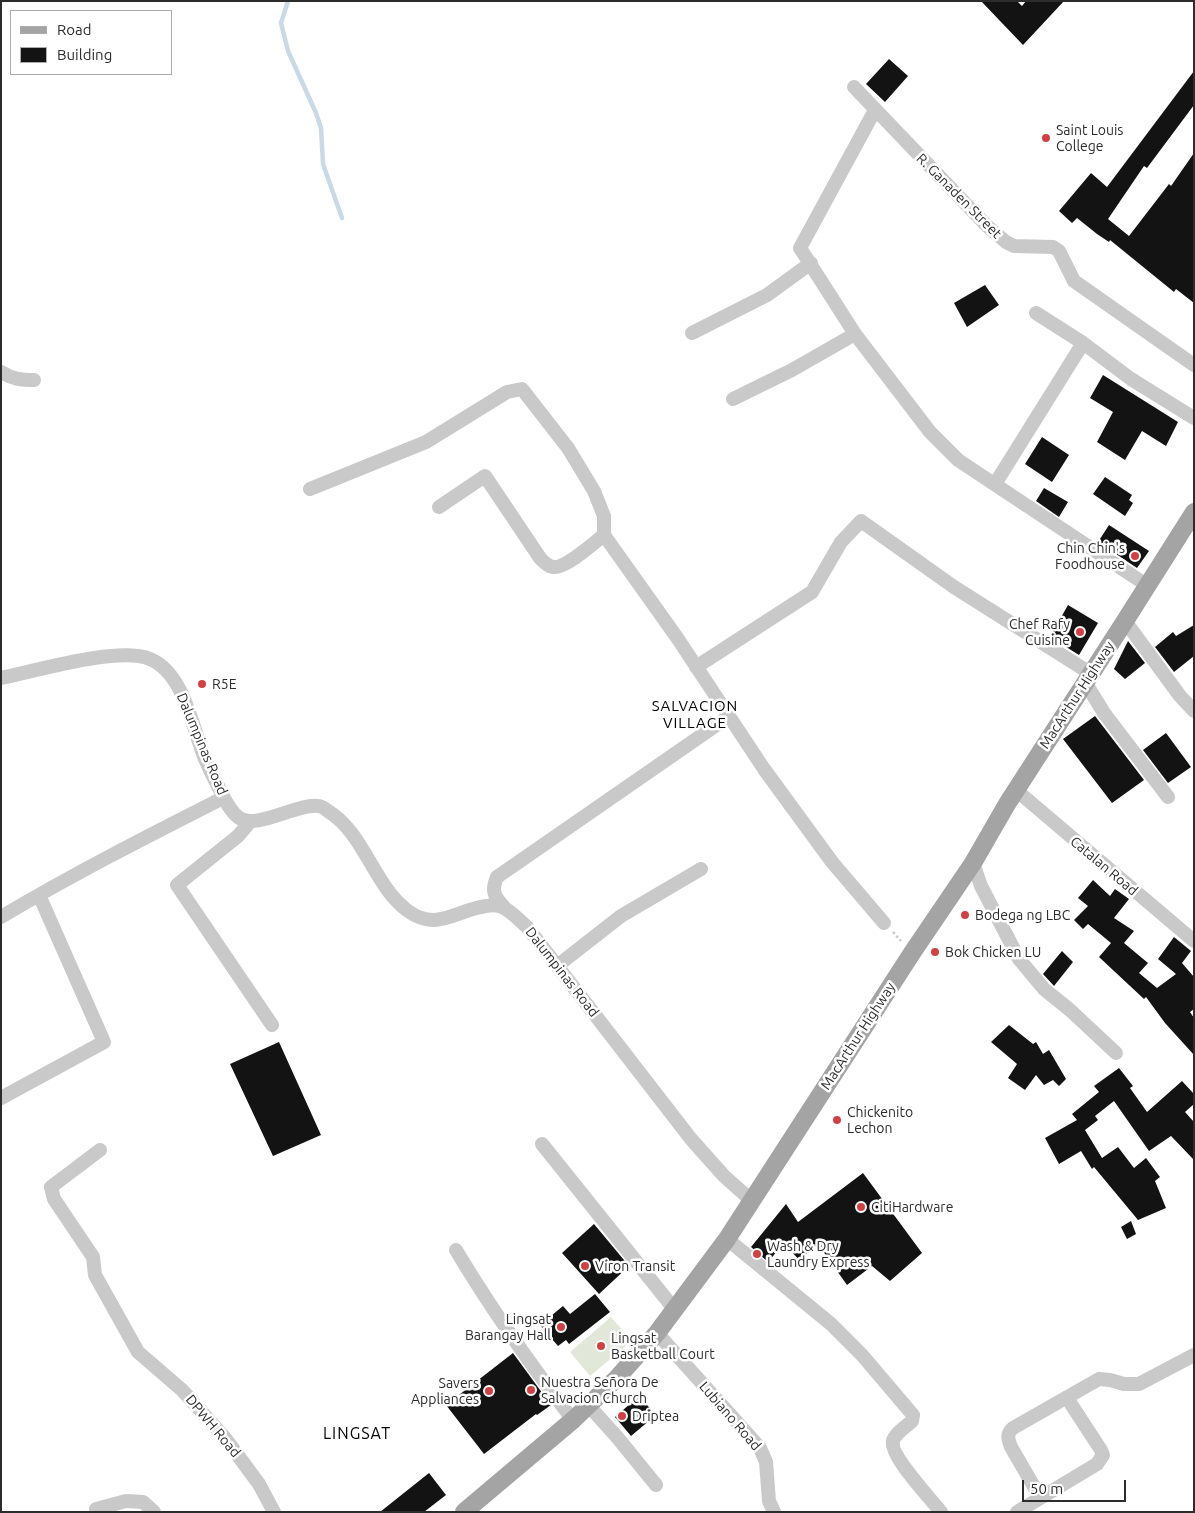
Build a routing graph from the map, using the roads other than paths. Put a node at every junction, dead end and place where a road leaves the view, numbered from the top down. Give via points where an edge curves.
1 (854, 87) dead end
2 (875, 110) junction
3 (810, 263) junction
4 (1036, 313) dead end
5 (692, 333) dead end
6 (855, 334) junction
7 (1082, 343) junction
8 (1194, 365) edge
9 (1, 372) edge
10 (34, 380) dead end
11 (733, 399) dead end
12 (1194, 418) edge
13 (995, 484) junction
14 (310, 489) dead end
15 (439, 507) dead end
16 (1194, 512) edge
17 (604, 535) junction
18 (1148, 586) junction
19 (1125, 621) junction
20 (696, 667) junction
21 (1, 678) edge
22 (1088, 678) junction
23 (1194, 710) edge
24 (728, 717) junction
25 (1016, 790) junction
26 (223, 798) junction
27 (1168, 798) dead end
28 (250, 822) junction
29 (973, 863) junction
30 (700, 869) dead end
31 (39, 894) junction
32 (504, 907) junction
33 (1, 917) edge
34 (884, 922) road end
35 (1194, 941) edge
36 (557, 966) junction
37 (272, 1026) dead end
38 (1116, 1053) dead end
39 (1, 1098) edge
40 (542, 1144) dead end
41 (100, 1150) dead end
42 (752, 1202) junction
43 (727, 1238) junction
44 (456, 1250) dead end
45 (675, 1310) junction
46 (656, 1333) junction
47 (1194, 1354) edge
48 (1067, 1398) junction
49 (589, 1406) junction
50 (573, 1420) junction
51 (656, 1485) dead end
52 (1040, 1497) junction
53 (96, 1509) dead end
54 (154, 1512) edge
55 (274, 1512) edge
56 (464, 1512) edge
57 (774, 1512) edge
58 (941, 1512) edge
59 (1017, 1512) edge

1 - 2 street, R. Ganaden Street
2 - 3 street via 800,248
2 - 8 street, R. Ganaden Street via 986,226 1006,242 1014,246 1053,246 1059,251 1074,281
3 - 5 street via 767,295
3 - 6 street
4 - 7 street
6 - 11 street
6 - 13 street via 930,432 958,460
7 - 12 street via 1131,379
7 - 13 street
9 - 10 street via 18,380
13 - 18 street
14 - 17 street via 426,442 507,392 522,389 568,448 594,491 604,516
15 - 17 street via 485,476 540,558 554,567 563,566
16 - 18 main road, MacArthur Highway
17 - 20 street
18 - 19 main road, MacArthur Highway
19 - 22 main road, MacArthur Highway
19 - 23 street
20 - 22 street via 812,592 841,542 861,522
20 - 24 street
21 - 26 street, Dalumpinas Road via 107,655 149,659 165,669 174,680
22 - 25 main road, MacArthur Highway
22 - 27 street via 1104,713
24 - 32 street via 497,877 493,891
24 - 34 street via 832,862
25 - 29 main road, MacArthur Highway
25 - 35 street, Catalan Road
26 - 28 street, Dalumpinas Road via 239,818
26 - 31 street
28 - 32 street via 299,808 320,806 336,816 353,835 398,902 416,916 443,920 472,908
28 - 37 street via 238,836 177,885
29 - 38 street via 981,886 1019,959 1044,989
29 - 42 main road, MacArthur Highway
30 - 36 street via 621,916
31 - 33 street
31 - 39 street via 104,1042
32 - 36 street, Dalumpinas Road via 527,927
36 - 42 street, Dalumpinas Road via 691,1139
40 - 45 street
41 - 55 street, DPWH Road via 51,1187 54,1199 93,1258 96,1275 138,1352 182,1390 225,1438 259,1484
42 - 43 main road, MacArthur Highway
43 - 45 main road, MacArthur Highway
43 - 58 street via 832,1324 913,1415 912,1421 895,1436 893,1448
44 - 50 street via 509,1333
45 - 46 main road, MacArthur Highway
46 - 49 main road, MacArthur Highway via 631,1364
46 - 57 street, Lubiano Road via 760,1448 766,1462 769,1501
47 - 48 street via 1139,1384 1100,1379
48 - 52 street via 1013,1428 1008,1434 1011,1447
48 - 52 street via 1103,1456 1097,1464
49 - 50 main road, MacArthur Highway
49 - 51 street
50 - 56 main road, MacArthur Highway
52 - 59 street
53 - 54 street via 126,1501 143,1502

